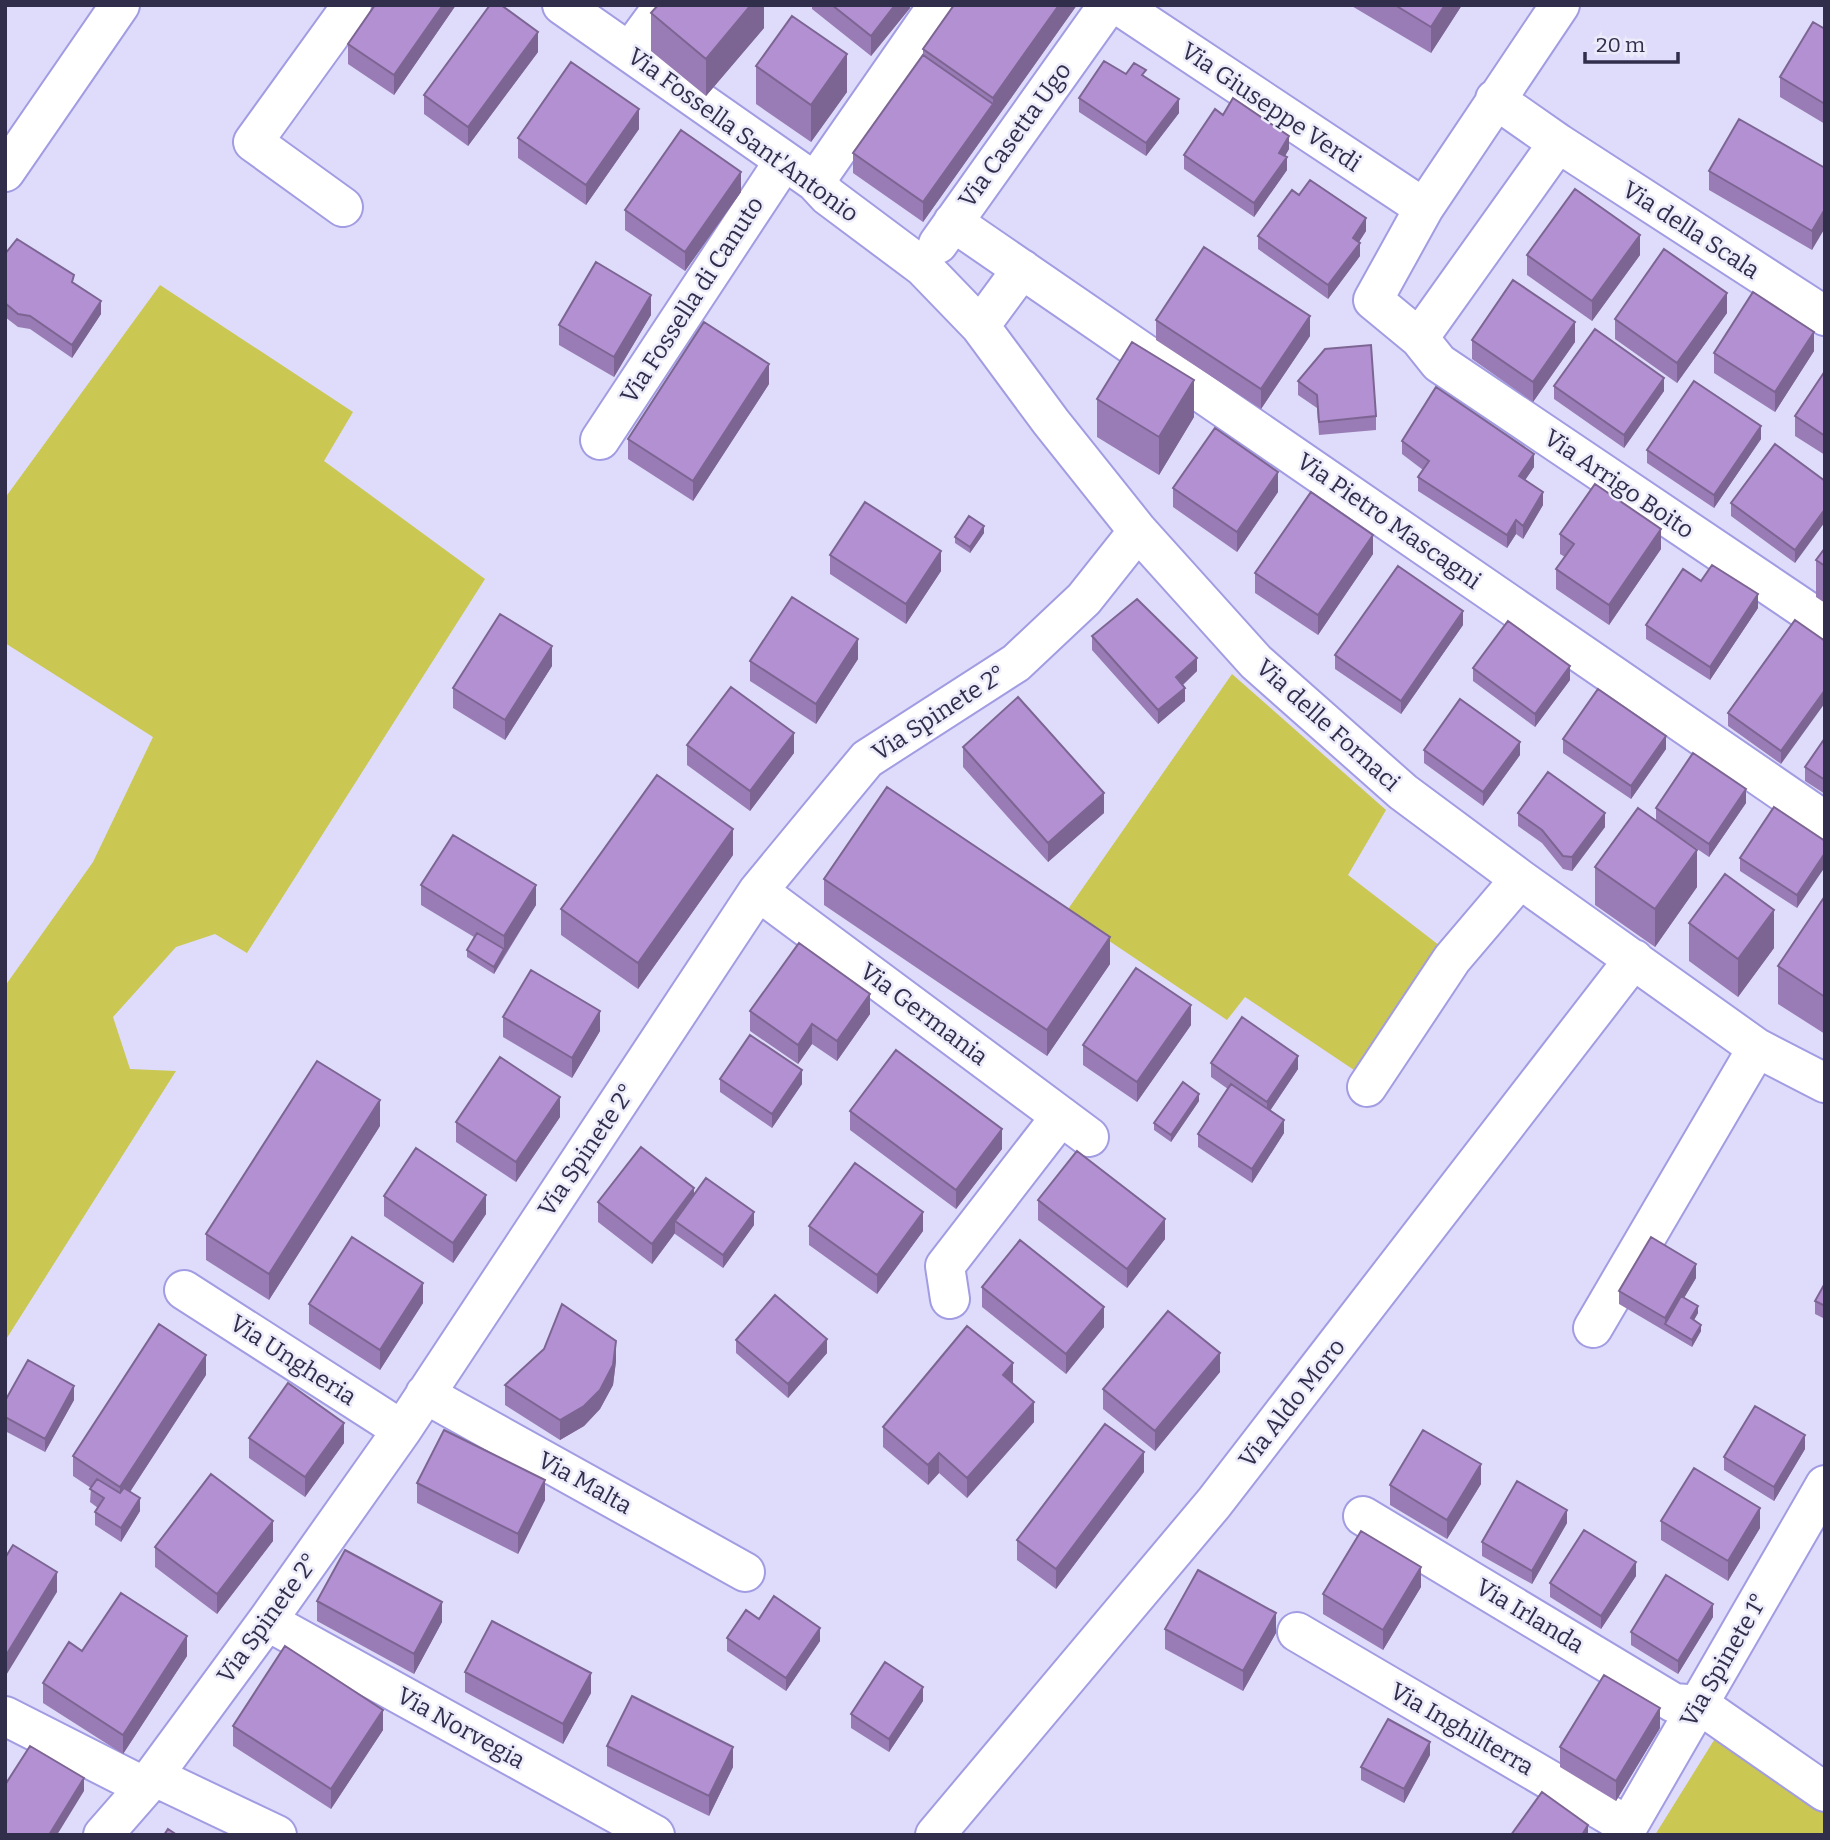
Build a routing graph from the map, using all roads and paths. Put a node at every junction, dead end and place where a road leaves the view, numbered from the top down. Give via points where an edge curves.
1 (120, 5) edge
2 (352, 5) edge
3 (562, 5) edge
4 (664, 5) edge
5 (938, 5) edge
6 (1108, 5) edge
7 (1118, 5) edge
8 (1560, 5) edge
9 (630, 51) junction
10 (1495, 99) junction
11 (1558, 143) junction
12 (784, 160) junction
13 (5, 173) edge
14 (815, 182) junction
15 (343, 207) dead end
16 (1424, 208) junction
17 (953, 222) junction
18 (923, 267) junction
19 (1022, 269) junction
20 (1825, 316) edge
21 (980, 326) junction
22 (1419, 338) junction
23 (600, 440) dead end
24 (1138, 531) junction
25 (1825, 624) edge
26 (1825, 821) edge
27 (1520, 879) junction
28 (758, 891) junction
29 (1634, 959) junction
30 (1757, 1048) junction
31 (1825, 1083) edge
32 (1367, 1087) dead end
33 (184, 1290) dead end
34 (950, 1299) dead end
35 (1593, 1328) dead end
36 (425, 1394) junction
37 (402, 1430) junction
38 (1825, 1485) edge
39 (1363, 1516) dead end
40 (745, 1572) dead end
41 (267, 1621) junction
42 (1297, 1632) dead end
43 (1700, 1705) junction
44 (5, 1716) edge
45 (149, 1781) junction
46 (1825, 1792) edge
47 (1625, 1831) edge
48 (940, 1833) edge
49 (103, 1835) edge
50 (277, 1835) edge
51 (655, 1835) edge

1 - 13 street
2 - 15 street via 253,142
3 - 9 street, Via Fossella Sant'Antonio
4 - 9 street
5 - 14 street
6 - 17 street, Via Casetta Ugo
7 - 16 street, Via Giuseppe Verdi
8 - 10 street
9 - 12 street, Via Fossella Sant'Antonio
10 - 11 street, Via della Scala
10 - 16 street
11 - 20 street, Via della Scala
11 - 22 street
12 - 14 street, Via Fossella Sant'Antonio
12 - 23 street, Via Fossella di Canuto
14 - 18 street, Via Fossella Sant'Antonio
16 - 22 street, Via Arrigo Boito via 1373,300
17 - 18 street, Via Casetta Ugo
17 - 19 street, Via Pietro Mascagni
18 - 21 street, Via delle Fornaci
19 - 21 street
19 - 26 street, Via Pietro Mascagni
21 - 24 street, Via delle Fornaci
22 - 25 street, Via Arrigo Boito via 1439,363
24 - 27 street, Via delle Fornaci via 1256,662 1403,792
24 - 28 street, Via Spinete 2° via 1084,599 1016,663 867,759
27 - 29 street, Via delle Fornaci
27 - 32 street via 1452,959
28 - 34 street, Via Germania via 1075,1126 945,1266
28 - 36 street, Via Spinete 2°
29 - 30 street, Via delle Fornaci
29 - 48 street, Via Aldo Moro via 1214,1503
30 - 31 street, Via delle Fornaci
30 - 35 street
33 - 37 street, Via Ungheria
36 - 37 street, Via Spinete 2°
36 - 40 street, Via Malta
37 - 41 street, Via Spinete 2°
38 - 43 street, Via Spinete 1°
39 - 43 street, Via Irlanda via 1674,1703
41 - 45 street, Via Spinete 2°
41 - 51 street, Via Norvegia
42 - 47 street, Via Inghilterra
43 - 46 street
43 - 47 street, Via Spinete 1°
44 - 45 street
45 - 49 street, Via Spinete 2°
45 - 50 street

